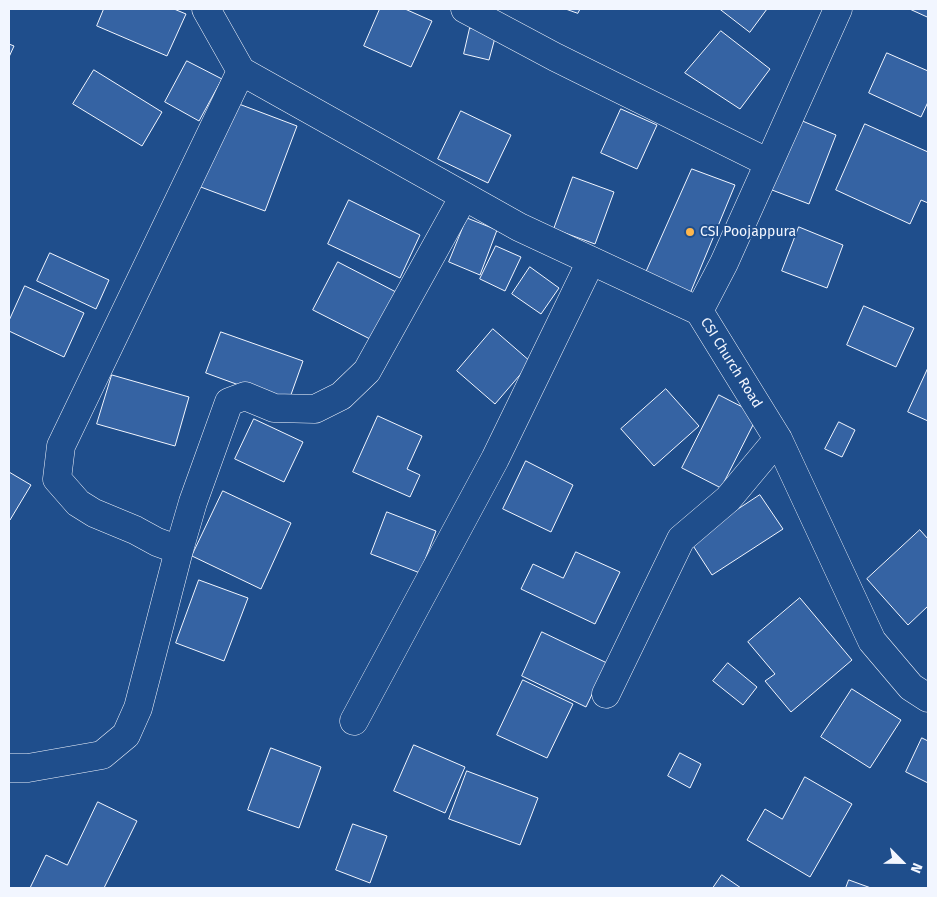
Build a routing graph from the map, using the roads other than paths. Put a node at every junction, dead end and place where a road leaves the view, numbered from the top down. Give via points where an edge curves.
1 (206, 9) edge
2 (466, 9) edge
3 (838, 9) edge
4 (241, 71) junction
5 (769, 162) junction
6 (464, 196) junction
7 (591, 261) junction
8 (699, 311) junction
9 (778, 439) junction
10 (179, 550) junction
11 (606, 694) dead end
12 (928, 698) edge
13 (354, 721) dead end
14 (9, 768) edge

1 - 4 street
2 - 5 street via 555,57
3 - 5 street, CSI Church Road
4 - 6 street
4 - 10 street via 61,446 57,479 78,503 108,520
5 - 8 street, CSI Church Road
6 - 7 street via 519,227
6 - 10 street via 367,371 340,396 315,409 274,408 245,396 229,402
7 - 8 street
7 - 13 street via 495,459
8 - 9 street, CSI Church Road
9 - 11 street via 728,499 681,539
9 - 12 street, CSI Church Road via 872,641 911,687
10 - 14 street via 138,708 126,735 102,755 28,768

